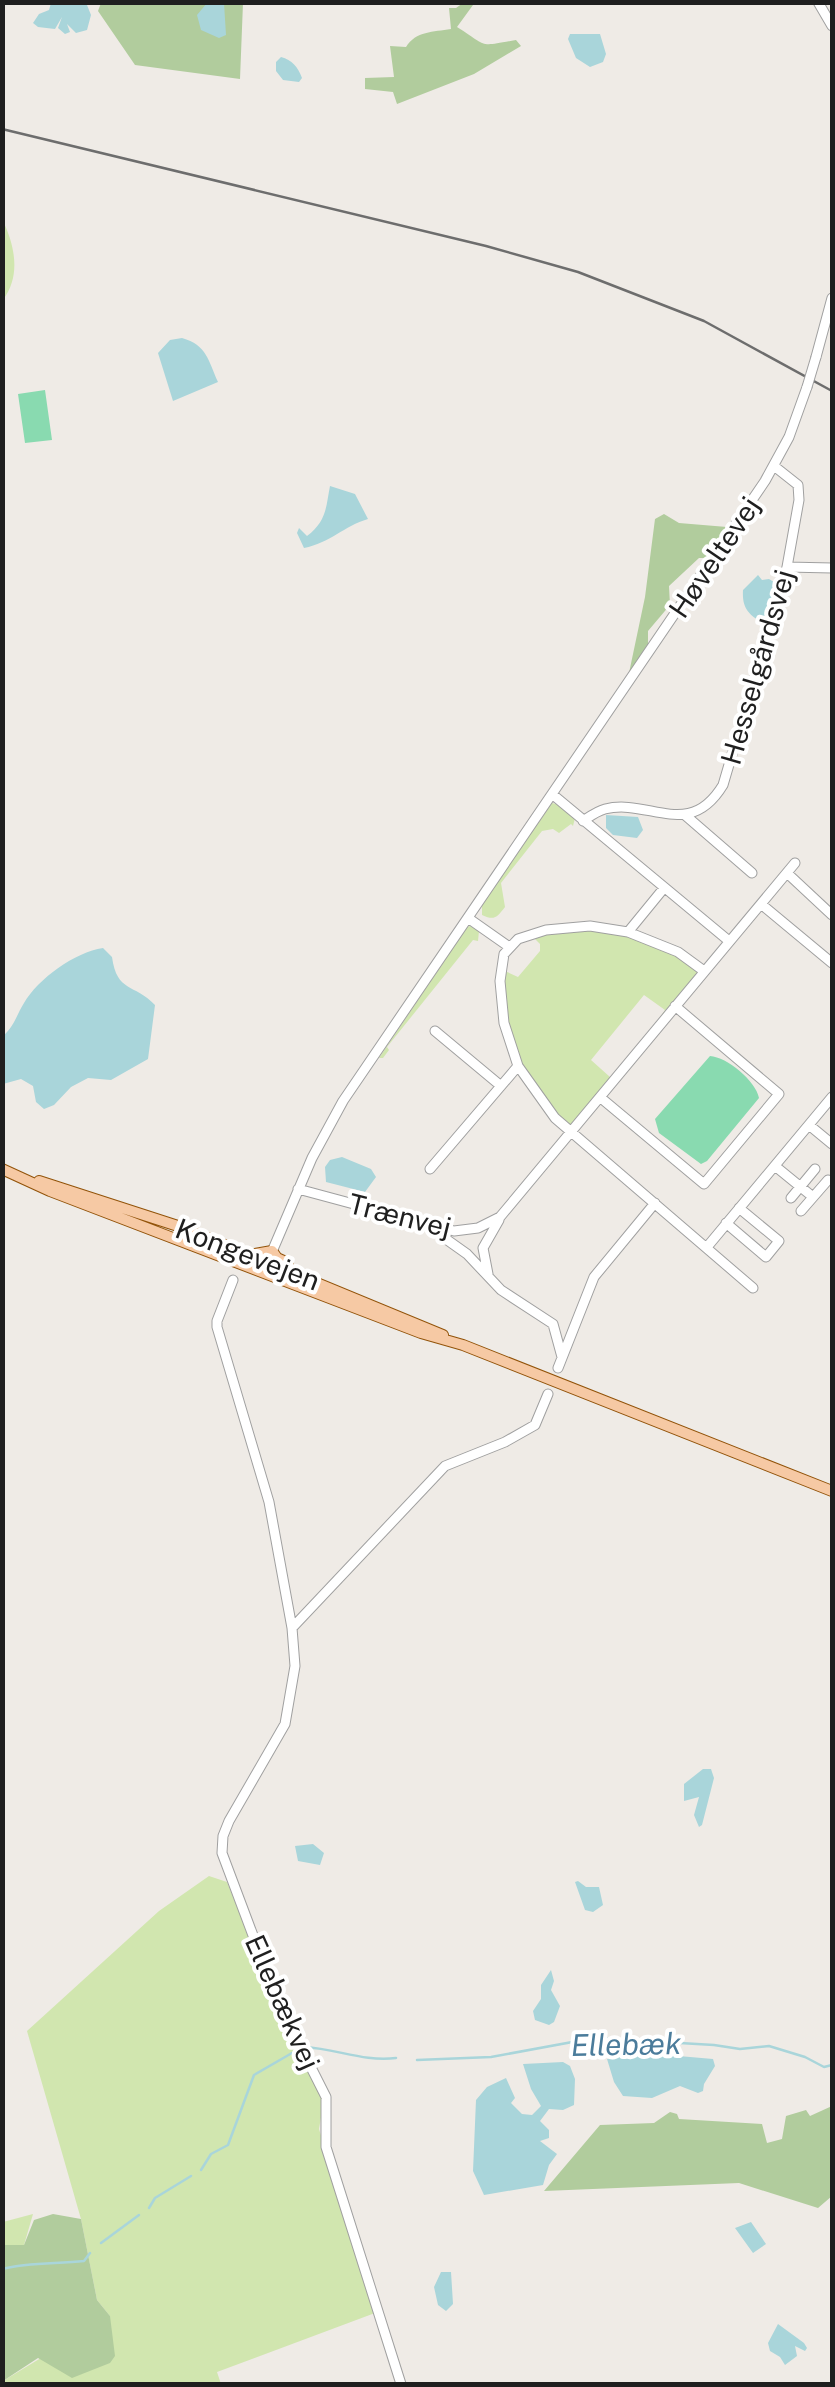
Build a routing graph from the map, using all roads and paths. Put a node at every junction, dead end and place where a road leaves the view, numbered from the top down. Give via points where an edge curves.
1 (818, 2) edge
2 (832, 26) edge
3 (832, 298) edge
4 (774, 466) junction
5 (786, 567) junction
6 (832, 568) edge
7 (552, 794) junction
8 (686, 814) junction
9 (583, 820) junction
10 (795, 863) dead end
11 (752, 873) dead end
12 (787, 873) junction
13 (664, 888) junction
14 (761, 904) junction
15 (470, 915) junction
16 (832, 915) edge
17 (628, 932) junction
18 (729, 941) junction
19 (508, 946) junction
20 (832, 963) edge
21 (704, 972) junction
22 (674, 1006) junction
23 (435, 1031) dead end
24 (518, 1066) junction
25 (501, 1086) junction
26 (601, 1098) junction
27 (830, 1105) edge
28 (810, 1125) junction
29 (571, 1133) junction
30 (832, 1144) edge
31 (775, 1166) junction
32 (2, 1169) edge
33 (430, 1169) dead end
34 (815, 1170) dead end
35 (28, 1179) junction
36 (828, 1180) dead end
37 (800, 1187) junction
38 (298, 1189) junction
39 (813, 1197) junction
40 (791, 1198) dead end
41 (655, 1202) junction
42 (740, 1208) junction
43 (802, 1211) dead end
44 (500, 1217) junction
45 (425, 1224) junction
46 (726, 1224) junction
47 (138, 1225) junction
48 (706, 1247) junction
49 (270, 1256) junction
50 (488, 1277) junction
51 (233, 1280) dead end
52 (289, 1282) junction
53 (753, 1288) dead end
54 (462, 1345) junction
55 (562, 1357) junction
56 (558, 1368) dead end
57 (548, 1394) dead end
58 (832, 1491) edge
59 (292, 1628) junction
60 (401, 2384) edge

1 - 2 street
3 - 4 street, Høveltevej, bridge via 807,387
4 - 5 street, Hesselgårdsvej via 799,492
4 - 7 street, Høveltevej
5 - 6 street
5 - 8 street, Hesselgårdsvej via 723,785 715,798
7 - 9 street
7 - 15 street, Høveltevej
8 - 9 street via 606,809
8 - 11 street
9 - 13 street
10 - 12 street, Trænvej
12 - 14 street, Trænvej
12 - 16 street
13 - 17 street
13 - 18 street
14 - 18 street, Trænvej
14 - 20 street
15 - 19 street
15 - 38 street, Høveltevej via 343,1101
17 - 19 street via 571,926 525,935
17 - 21 street via 678,952
18 - 21 street, Trænvej
19 - 24 street via 501,1002
21 - 22 street, Trænvej
22 - 26 street, Trænvej
22 - 26 street via 779,1094 704,1184
23 - 25 street
24 - 25 street, Trænvej
24 - 29 street
25 - 33 street, Trænvej
26 - 29 street, Trænvej
27 - 28 street
28 - 30 street
28 - 31 street
29 - 41 street
29 - 44 street, Trænvej
31 - 37 street
31 - 42 street
32 - 35 main road, Kongevejen
34 - 37 street
35 - 47 main road, Kongevejen
35 - 49 main road, Kongevejen
36 - 39 street
37 - 39 street
37 - 40 street
38 - 45 street, Trænvej
38 - 49 street, Høveltevej
39 - 43 street
41 - 48 street
41 - 55 street via 594,1277
42 - 46 street
42 - 46 street via 779,1241 773,1249 766,1257
44 - 45 street, Trænvej via 466,1231
44 - 50 street, Trænvej via 483,1248
45 - 50 street
46 - 48 street
47 - 49 main road via 261,1265
47 - 52 main road, Kongevejen
48 - 53 street
49 - 52 main road via 273,1271
49 - 54 main road, Kongevejen
50 - 55 street via 552,1324
51 - 59 street, Ellebækvej via 217,1327 269,1502
52 - 54 main road, Kongevejen
54 - 58 main road, Kongevejen
55 - 56 street
57 - 59 street via 535,1425 445,1466
59 - 60 street, Ellebækvej via 285,1724 228,1821 222,1853 290,2030 326,2097 326,2146

